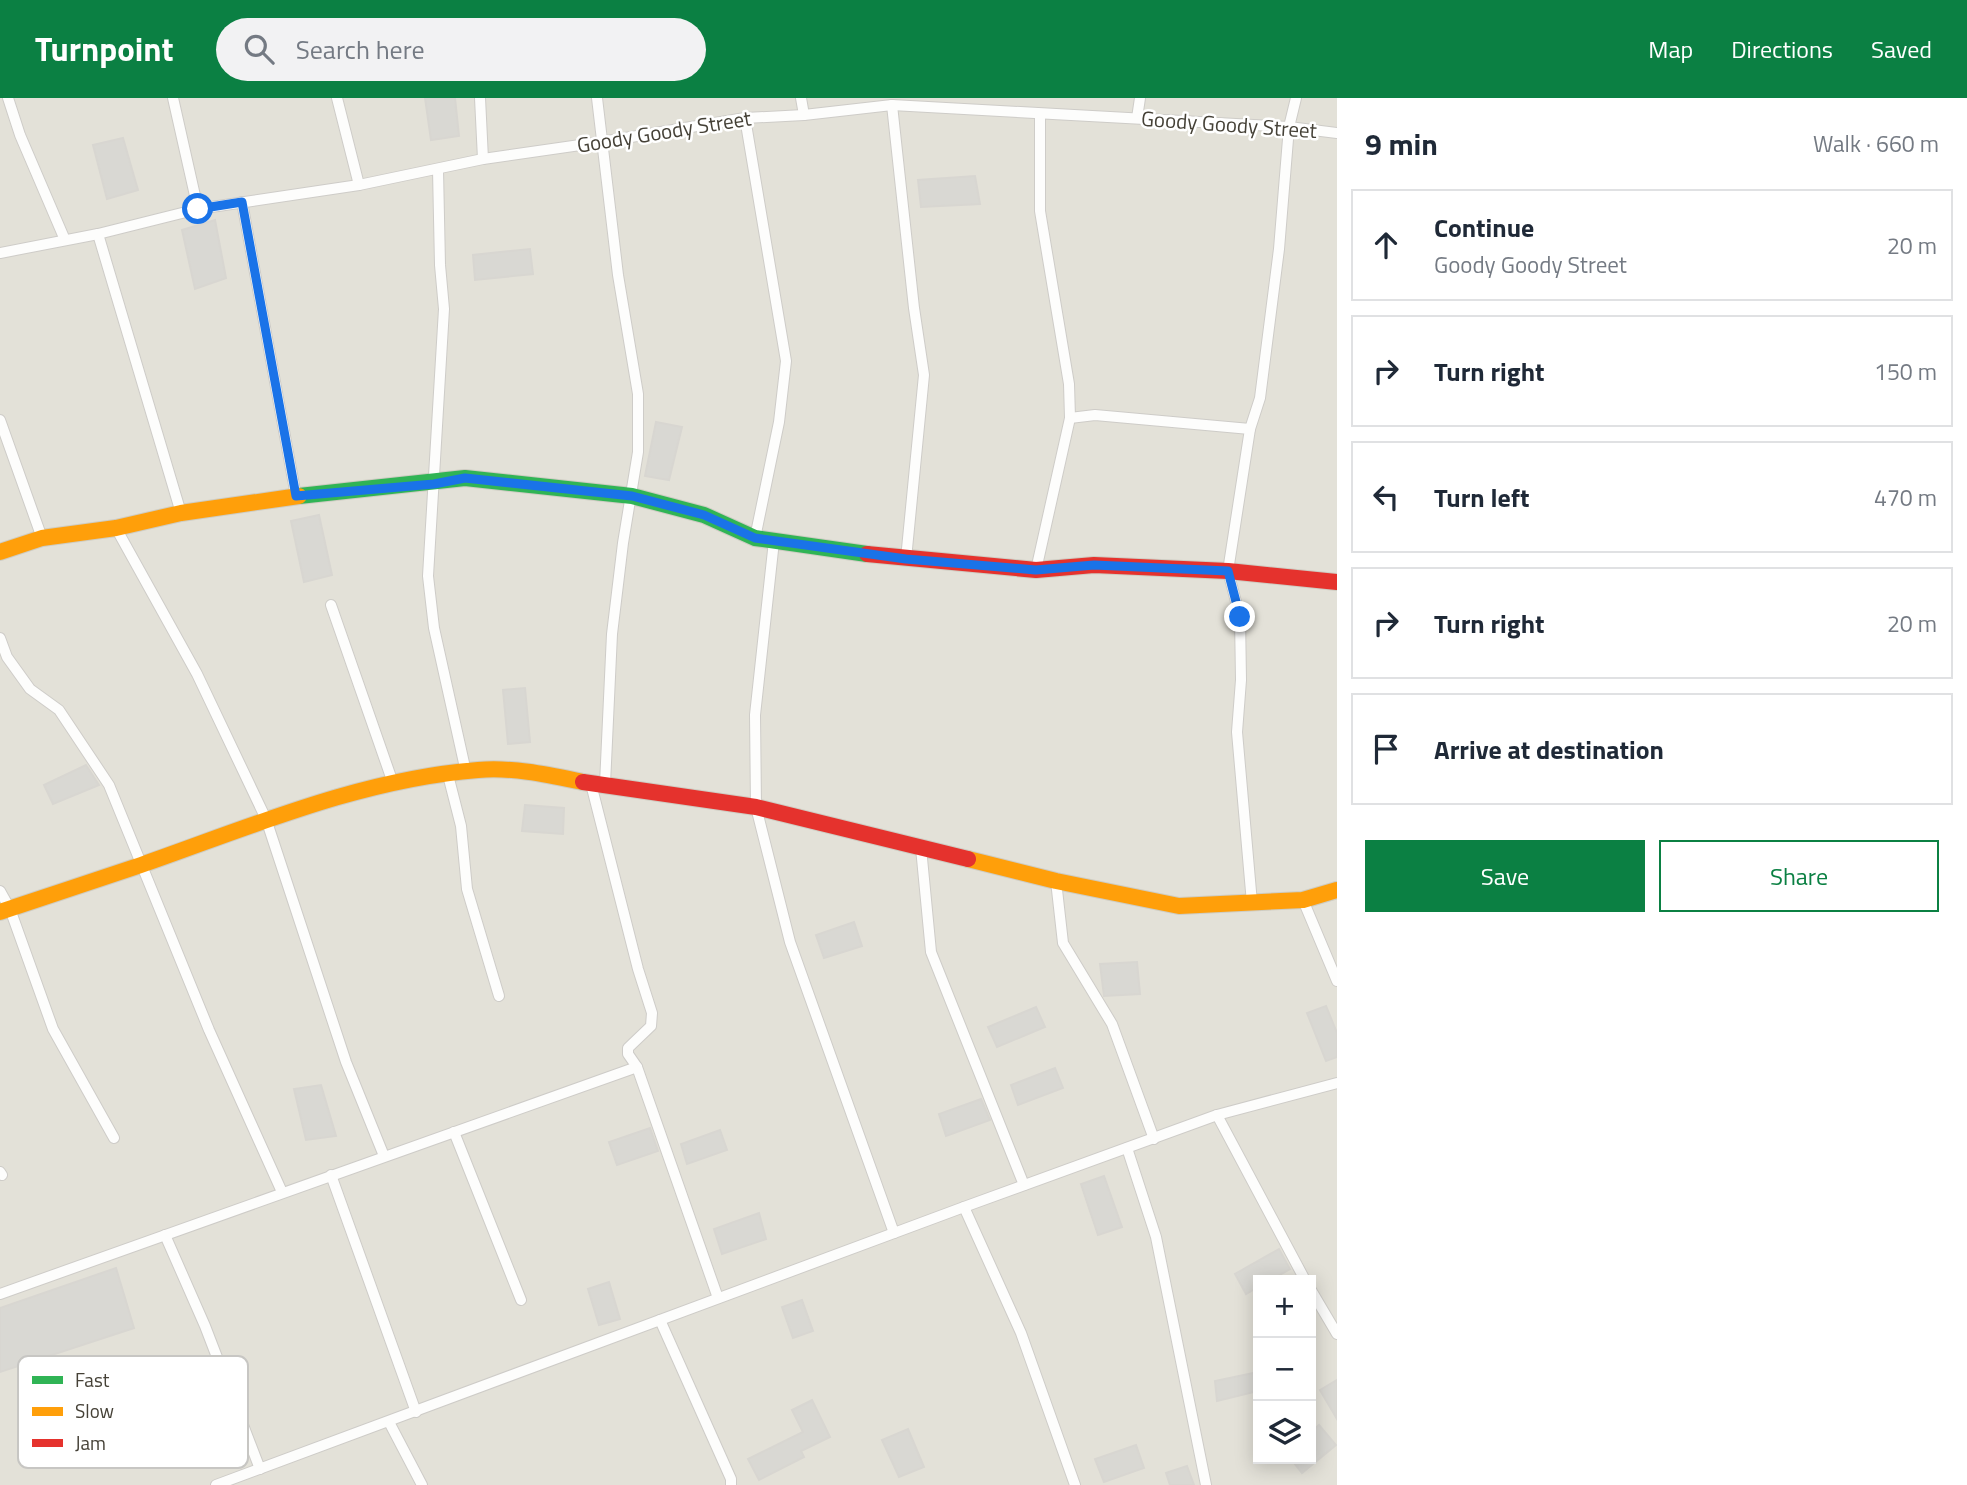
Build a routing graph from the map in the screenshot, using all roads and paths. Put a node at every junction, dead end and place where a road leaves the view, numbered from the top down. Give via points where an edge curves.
1 (8, 98) edge
2 (173, 98) edge
3 (337, 98) edge
4 (480, 98) edge
5 (597, 98) edge
6 (801, 98) edge
7 (1140, 98) edge
8 (1296, 98) edge
9 (892, 105) junction
10 (804, 115) junction
11 (1040, 115) junction
12 (745, 118) junction
13 (1137, 118) junction
14 (1289, 127) junction
15 (1337, 133) edge
16 (601, 142) junction
17 (484, 159) junction
18 (438, 170) junction
19 (359, 185) junction
20 (242, 202) junction
21 (198, 209) junction
22 (98, 234) junction
23 (65, 240) junction
24 (0, 253) edge
25 (1070, 418) junction
26 (0, 420) edge
27 (1250, 429) junction
28 (434, 484) junction
29 (296, 496) junction
30 (632, 496) junction
31 (181, 513) junction
32 (116, 528) junction
33 (41, 538) junction
34 (755, 538) junction
35 (774, 541) junction
36 (0, 552) edge
37 (906, 559) junction
38 (1036, 570) junction
39 (1228, 571) junction
40 (1337, 582) edge
41 (331, 605) dead end
42 (0, 638) edge
43 (466, 772) junction
44 (448, 775) junction
45 (393, 783) junction
46 (598, 784) junction
47 (756, 807) junction
48 (267, 819) junction
49 (921, 848) junction
50 (141, 865) junction
51 (1056, 881) junction
52 (1337, 890) edge
53 (0, 891) edge
54 (1303, 900) junction
55 (1252, 903) junction
56 (5, 910) edge
57 (1337, 981) edge
58 (499, 996) dead end
59 (638, 1067) junction
60 (1337, 1083) edge
61 (1217, 1115) junction
62 (454, 1132) junction
63 (114, 1138) dead end
64 (1154, 1139) junction
65 (1127, 1149) junction
66 (384, 1156) junction
67 (331, 1175) junction
68 (1024, 1185) junction
69 (282, 1192) junction
70 (964, 1207) junction
71 (894, 1233) junction
72 (165, 1235) junction
73 (1302, 1275) edge
74 (0, 1294) edge
75 (719, 1298) junction
76 (1316, 1298) edge
77 (521, 1300) dead end
78 (660, 1320) junction
79 (1337, 1334) edge
80 (217, 1356) edge
81 (416, 1412) junction
82 (388, 1422) junction
83 (248, 1438) edge
84 (260, 1469) junction
85 (216, 1485) edge
86 (422, 1485) edge
87 (731, 1485) edge
88 (1076, 1485) edge
89 (1206, 1485) edge

1 - 23 street
2 - 21 street
3 - 19 street
4 - 17 street
5 - 16 street
6 - 10 street
7 - 13 street
8 - 14 street
9 - 10 street, Goody Goody Street
9 - 11 street, Goody Goody Street
9 - 37 street via 924,375
10 - 12 street, Goody Goody Street
11 - 13 street, Goody Goody Street
11 - 25 street via 1040,211 1069,384
12 - 16 street, Goody Goody Street
12 - 34 street via 786,361 779,422
13 - 14 street, Goody Goody Street
14 - 15 street, Goody Goody Street
14 - 27 street via 1260,398
16 - 17 street, Goody Goody Street
16 - 30 street via 637,386 638,452
17 - 18 street, Goody Goody Street
18 - 19 street, Goody Goody Street
18 - 28 street via 444,309
19 - 20 street, Goody Goody Street
20 - 21 street, Goody Goody Street
20 - 29 street
21 - 22 street, Goody Goody Street
22 - 23 street, Goody Goody Street
22 - 31 street
23 - 24 street, Goody Goody Street
25 - 27 street via 1095,415
25 - 38 street
26 - 33 street
27 - 39 street
28 - 29 street
28 - 30 street via 465,478
28 - 43 street via 428,576 434,628
29 - 31 street
30 - 34 street via 704,515
30 - 46 street via 612,634
31 - 32 street
32 - 33 street
32 - 48 street via 197,674
33 - 36 street
34 - 35 street
35 - 37 street
35 - 47 street via 755,715
37 - 38 street
38 - 39 street via 1094,565
39 - 40 street
39 - 55 street via 1240,617 1237,732
41 - 45 street
42 - 50 street via 7,657 30,689 59,710 109,785
43 - 44 street
43 - 46 street via 535,772
44 - 45 street
44 - 58 street via 461,826 467,889
45 - 48 street
46 - 47 street
46 - 59 street via 638,969 652,1013 651,1026 628,1048
47 - 49 street
47 - 71 street via 790,942
48 - 50 street
48 - 66 street via 346,1062
49 - 51 street
49 - 68 street via 931,952
50 - 56 street
50 - 69 street
51 - 55 street via 1179,906
51 - 64 street via 1063,943 1112,1024
52 - 54 street
53 - 56 street
54 - 55 street
54 - 57 street
56 - 63 street via 53,1029
59 - 62 street
59 - 75 street
60 - 61 street
61 - 64 street
61 - 73 street
62 - 66 street
62 - 77 street
64 - 65 street
65 - 68 street
65 - 89 street via 1156,1237
66 - 67 street
67 - 69 street
67 - 81 street
68 - 70 street
69 - 72 street
70 - 71 street
70 - 88 street via 1021,1333
71 - 75 street
72 - 74 street
72 - 80 street
75 - 78 street
76 - 79 street
78 - 81 street
78 - 87 street
81 - 82 street
82 - 84 street
82 - 86 street
83 - 84 street
84 - 85 street

